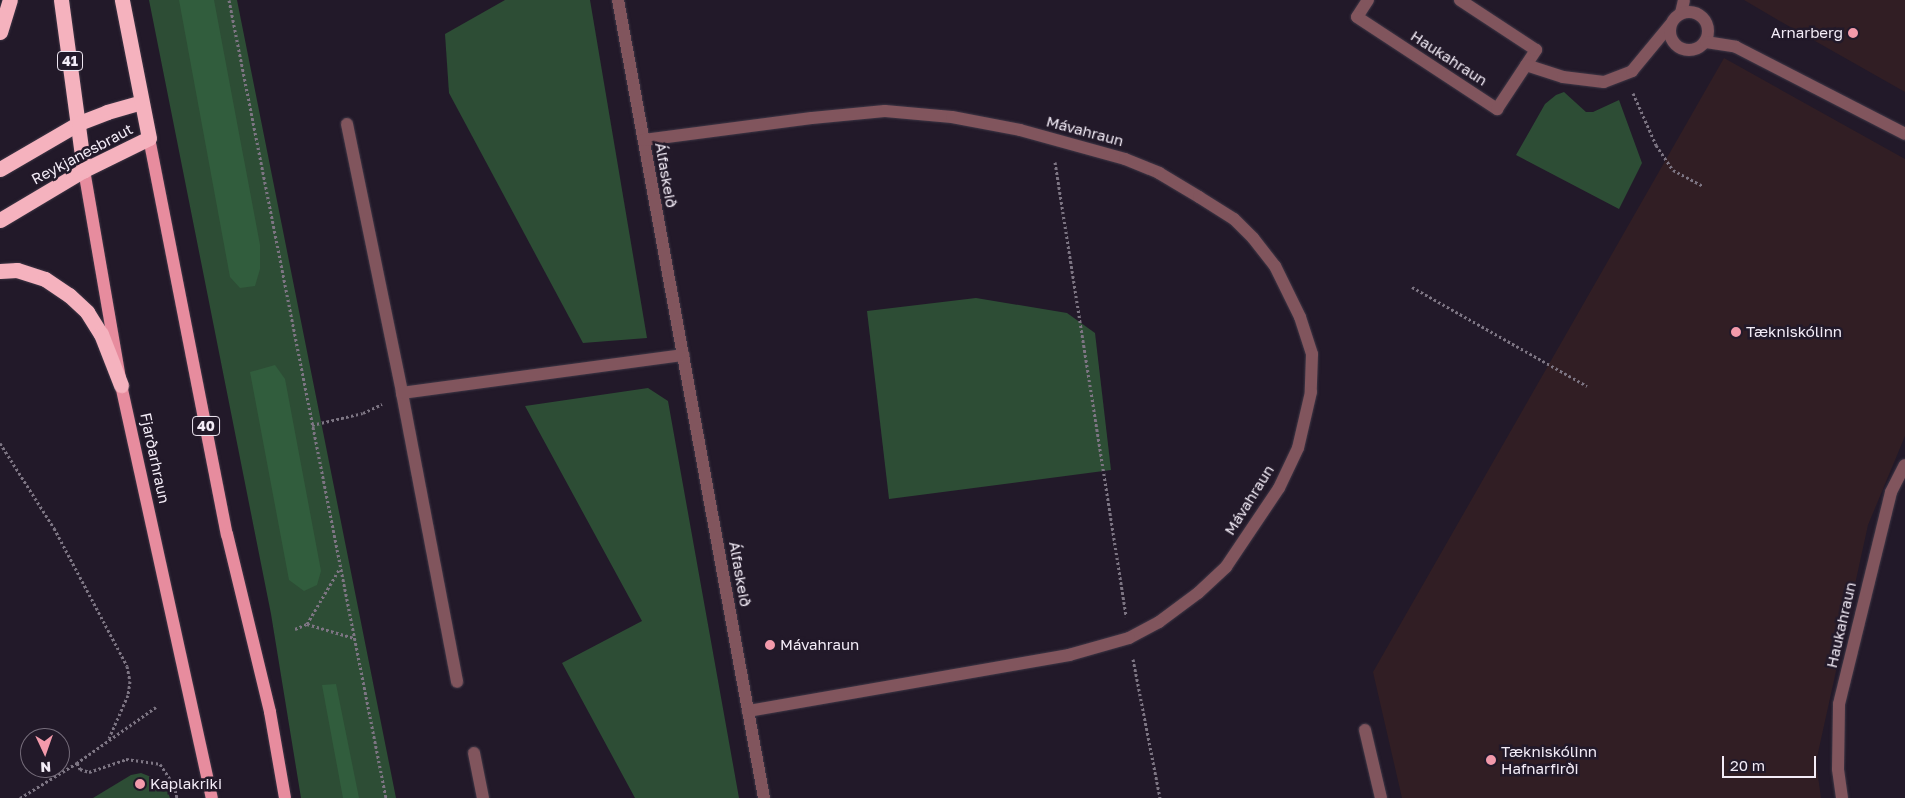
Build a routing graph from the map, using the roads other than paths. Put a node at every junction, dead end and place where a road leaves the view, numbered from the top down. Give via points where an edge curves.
1 (10, 0) edge
2 (61, 0) edge
3 (122, 0) edge
4 (618, 0) edge
5 (1368, 0) edge
6 (1460, 0) edge
7 (1683, 6) edge
8 (1670, 25) junction
9 (0, 32) edge
10 (1706, 42) junction
11 (1526, 65) junction
12 (141, 102) junction
13 (79, 123) junction
14 (347, 124) dead end
15 (1905, 134) edge
16 (149, 138) junction
17 (644, 140) junction
18 (0, 169) edge
19 (84, 170) junction
20 (0, 220) edge
21 (0, 271) edge
22 (683, 355) junction
23 (121, 385) junction
24 (402, 393) junction
25 (1905, 465) edge
26 (457, 682) dead end
27 (748, 711) junction
28 (1365, 730) dead end
29 (474, 753) dead end
30 (212, 798) edge
31 (286, 798) edge
32 (483, 798) edge
33 (764, 798) edge
34 (1381, 798) edge
35 (1842, 798) edge

1 - 9 highway
2 - 13 highway, Reykjanesbraut / 41
3 - 12 highway, Reykjanesbraut
4 - 17 street, Álfaskeið
5 - 11 street, Haukahraun via 1357,17 1497,109
6 - 11 street, Haukahraun via 1536,50
7 - 8 street
7 - 10 street via 1700,14 1706,21 1709,32
8 - 10 street via 1672,40 1679,48 1695,50
8 - 11 street via 1643,60 1625,74 1604,82 1586,81
10 - 15 street via 1736,46
12 - 13 highway, Reykjanesbraut
12 - 16 highway, Reykjanesbraut
13 - 18 highway, Reykjanesbraut
13 - 19 highway, Fjarðarhraun
14 - 24 street
16 - 19 highway, Reykjanesbraut
16 - 31 main road, 40 via 226,524 270,712
17 - 22 street, Álfaskeið
17 - 27 street, Mávahraun via 885,111 952,117 1020,130 1125,159 1159,173 1234,219 1253,238 1274,266 1300,317 1312,354 1309,401 1298,448 1279,488 1226,567 1198,594 1159,622 1130,638 1069,655
19 - 20 highway, Reykjanesbraut
19 - 23 main road, Fjarðarhraun
21 - 23 highway via 16,270 45,279 69,295 87,312 101,334
22 - 24 street
22 - 27 street, Álfaskeið
23 - 30 main road, Fjarðarhraun
24 - 26 street
25 - 35 street, Haukahraun via 1891,492 1839,704 1838,769
27 - 33 street, Álfaskeið
28 - 34 street
29 - 32 street

